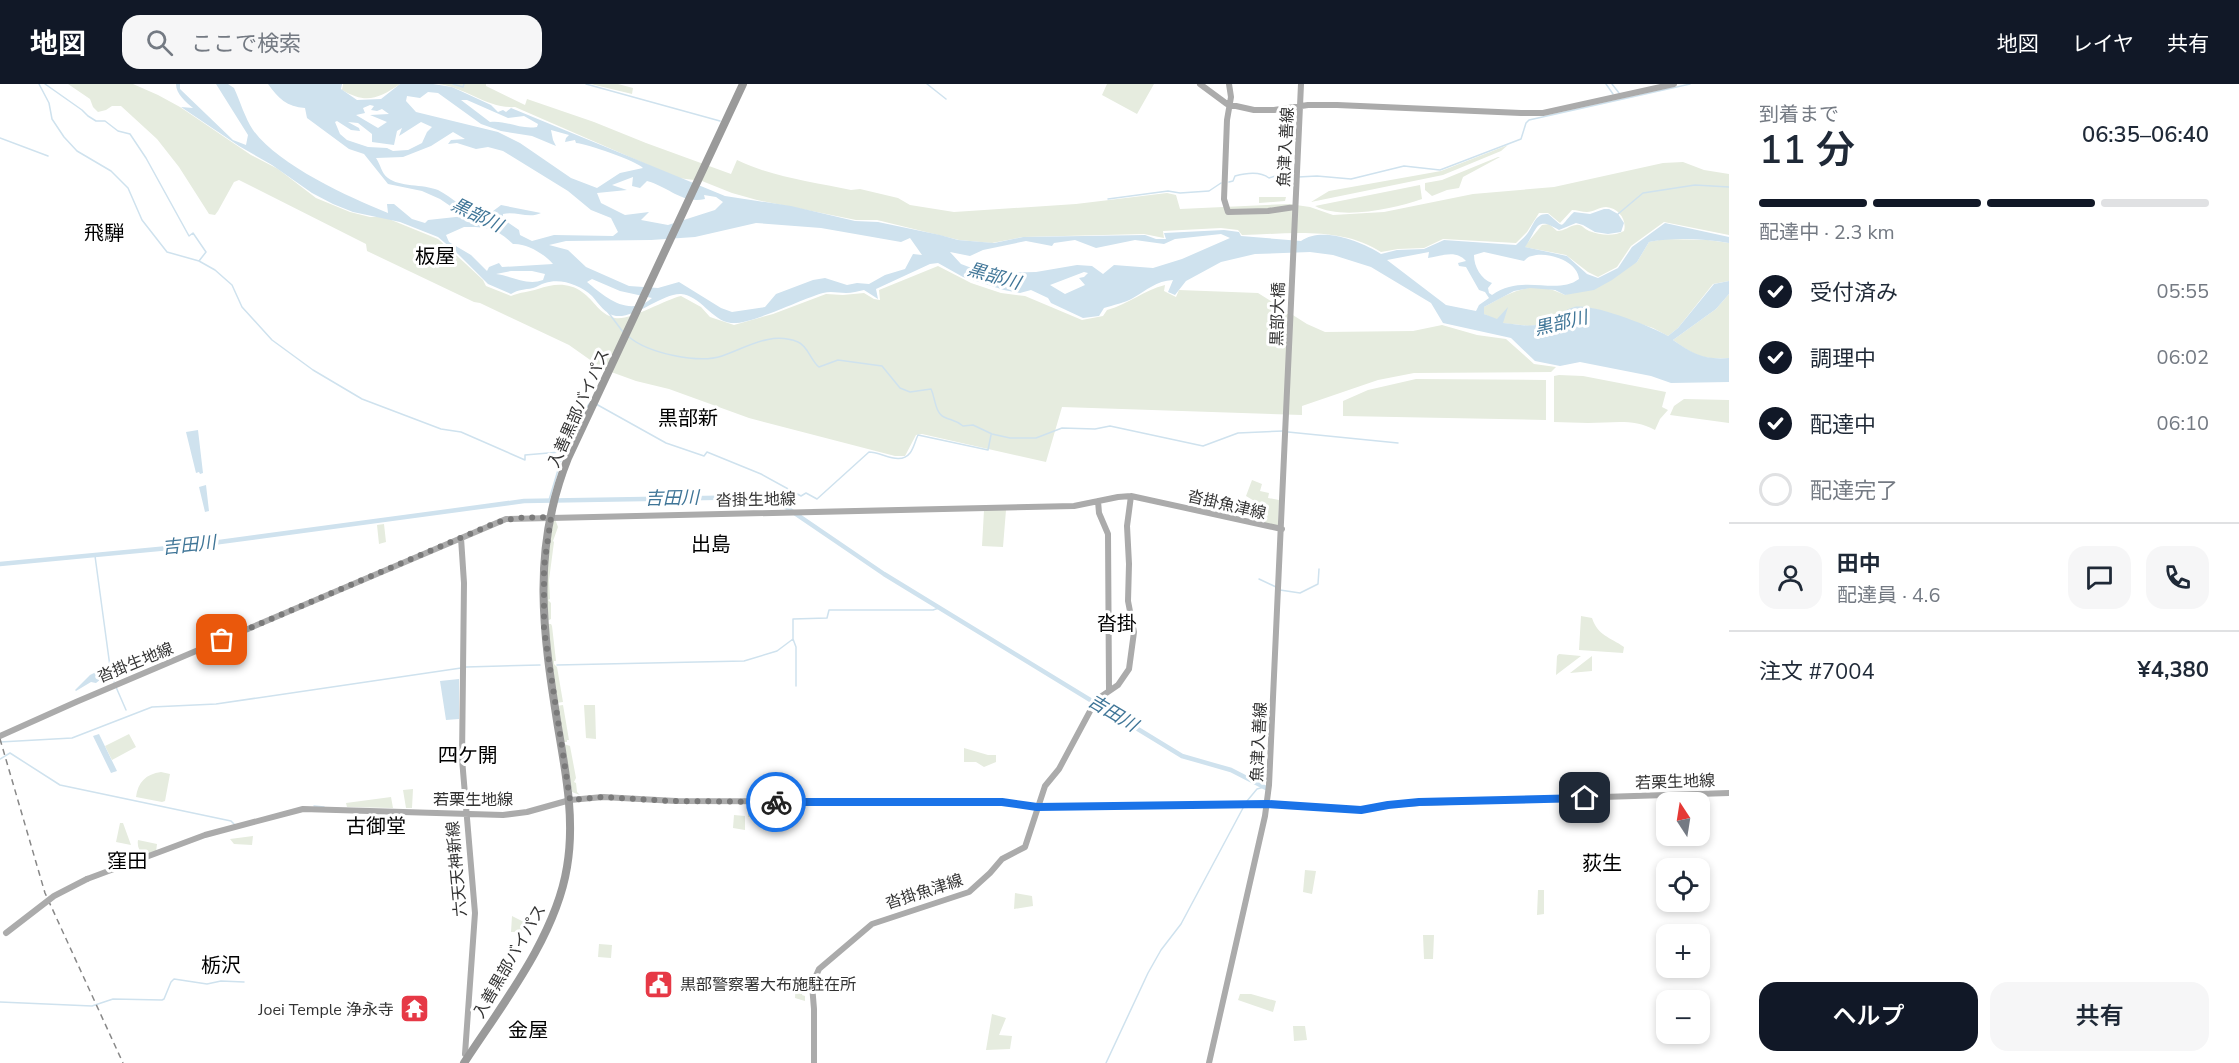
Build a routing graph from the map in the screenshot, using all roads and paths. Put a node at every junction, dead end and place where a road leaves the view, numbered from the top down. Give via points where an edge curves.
1 (742, 84) edge
2 (1200, 84) edge
3 (1229, 84) edge
4 (1301, 84) edge
5 (1674, 84) edge
6 (1231, 105) junction
7 (1300, 105) junction
8 (1295, 210) junction
9 (1286, 416) joint
10 (1128, 496) junction
11 (1098, 501) junction
12 (551, 517) junction
13 (1282, 529) junction
14 (460, 538) junction
15 (1109, 691) junction
16 (0, 736) edge
17 (1729, 793) edge
18 (570, 800) junction
19 (1268, 804) junction
20 (1037, 807) junction
21 (465, 814) junction
22 (0, 939) edge
23 (464, 1059) edge
24 (814, 1063) edge
25 (1209, 1063) edge

1 - 12 highway, 入善黒部バイパス via 568,458
2 - 6 main road
3 - 6 main road
4 - 7 main road, 魚津入善線
5 - 7 main road via 1543,113
6 - 7 main road via 1264,111
6 - 8 main road via 1224,199 1228,212
7 - 8 main road, 魚津入善線
8 - 9 main road, 黒部大橋
9 - 13 main road, 魚津入善線
10 - 11 main road, 沓掛生地線
10 - 13 main road, 沓掛魚津線
10 - 15 main road, 沓掛魚津線 via 1128,601 1134,632 1131,661 1122,680
11 - 12 main road, 沓掛生地線 via 1074,506
11 - 15 main road via 1098,513 1108,534
12 - 14 main road, 沓掛生地線 via 506,519
12 - 18 highway, 入善黒部バイパス via 544,567 544,629
13 - 19 main road, 魚津入善線
14 - 16 main road, 沓掛生地線
14 - 21 main road, 六天天神新線 via 464,561 461,735
15 - 20 main road, 沓掛魚津線 via 1095,702
17 - 19 main road, 若栗生地線 via 1419,802 1361,810
18 - 20 main road, 若栗生地線 via 603,797 1002,802
18 - 21 main road, 若栗生地線 via 521,813
18 - 23 highway, 入善黒部バイパス via 570,850 555,911 538,945
19 - 20 main road, 若栗生地線
19 - 25 main road, 魚津入善線
20 - 24 main road, 沓掛魚津線 via 1027,845 1002,859 974,889 872,924 819,969 812,985
21 - 22 main road, 若栗生地線, bridge via 303,809 206,835 87,879 54,896
21 - 23 main road, 六天天神新線 via 475,913

